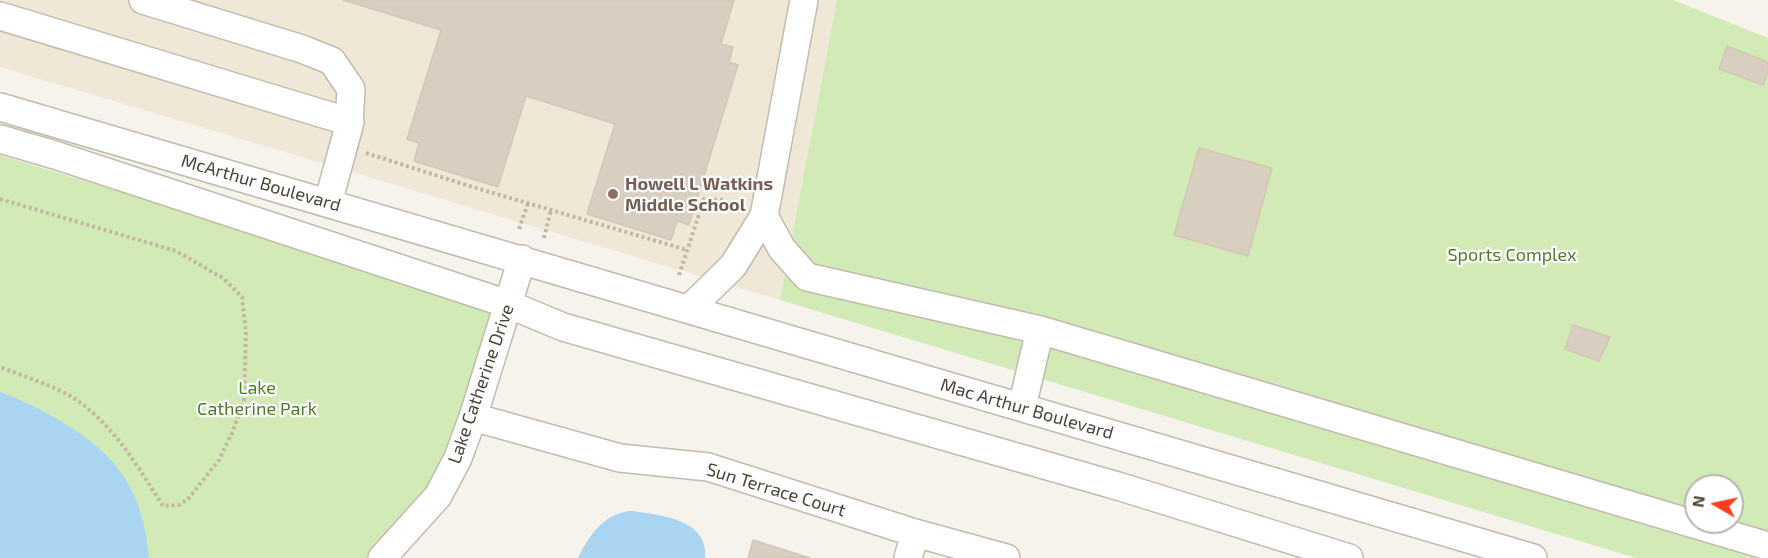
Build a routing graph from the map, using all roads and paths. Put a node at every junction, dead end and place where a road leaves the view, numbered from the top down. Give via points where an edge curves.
1 (143, 0) edge
2 (804, 0) edge
3 (0, 16) edge
4 (0, 107) edge
5 (350, 122) junction
6 (0, 139) edge
7 (359, 150) dead end
8 (0, 199) edge
9 (723, 200) dead end
10 (328, 203) junction
11 (528, 203) junction
12 (551, 210) junction
13 (764, 216) junction
14 (519, 229) dead end
15 (544, 238) dead end
16 (687, 250) junction
17 (522, 259) junction
18 (679, 275) dead end
19 (508, 304) junction
20 (689, 309) junction
21 (1040, 330) junction
22 (0, 367) edge
23 (1022, 407) junction
24 (473, 417) junction
25 (912, 545) edge
26 (1765, 546) edge
27 (382, 558) edge
28 (1006, 558) edge
29 (1349, 558) edge
30 (1533, 558) edge

1 - 5 street via 332,61 351,89
2 - 13 street
3 - 5 street
4 - 10 street, McArthur Boulevard
5 - 10 street
6 - 19 street, McArthur Boulevard
7 - 11 path
8 - 22 path via 176,251 223,278 242,297 246,332 244,401 219,460 188,499 179,506 163,506 119,440 89,409 70,396
9 - 16 path via 704,199
10 - 17 street, McArthur Boulevard
11 - 12 path
11 - 14 path
12 - 15 path
12 - 16 path
13 - 20 street via 733,266
13 - 21 street via 782,249 807,277
16 - 18 path
17 - 19 street, Lake Catherine Drive
17 - 20 street, Mac Arthur Boulevard
19 - 24 street, Lake Catherine Drive
19 - 29 street via 563,327 1120,487
20 - 23 street, Mac Arthur Boulevard
21 - 23 street
21 - 26 street
23 - 30 street, Mac Arthur Boulevard
24 - 25 street, Sun Terrace Court via 620,458 708,467
24 - 27 street, Lake Catherine Drive via 438,496
25 - 28 street, Sun Terrace Court

